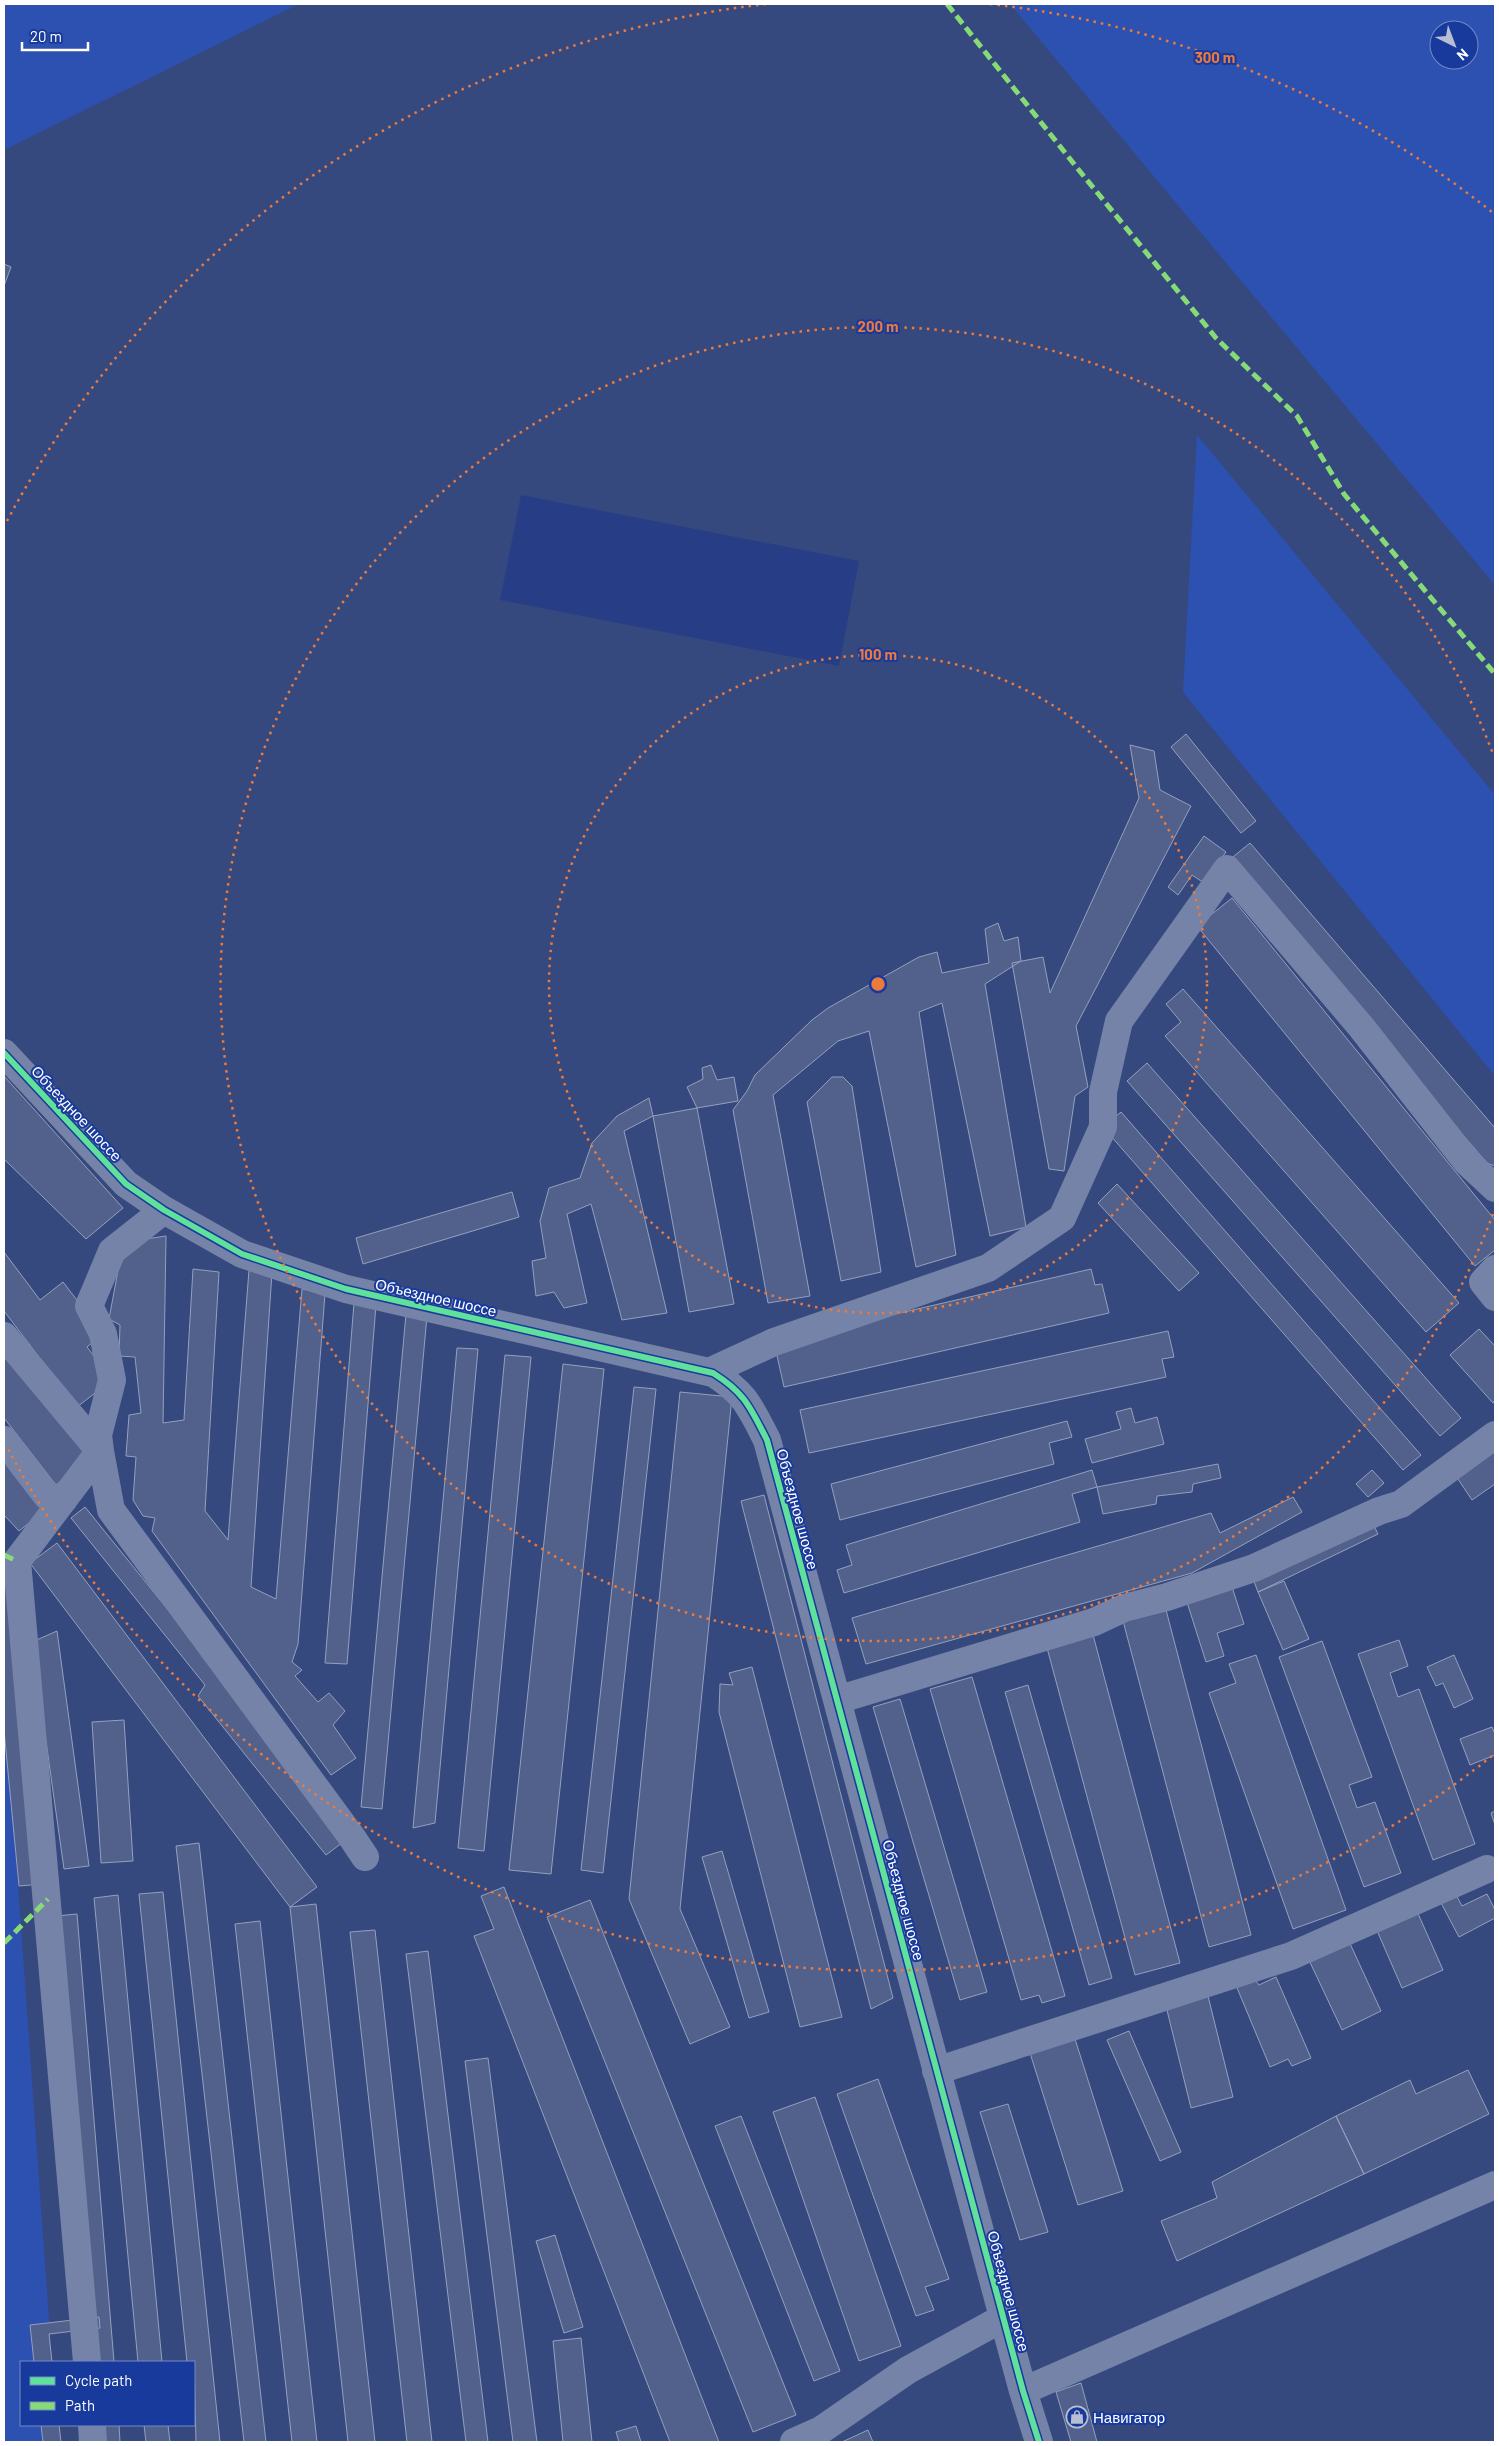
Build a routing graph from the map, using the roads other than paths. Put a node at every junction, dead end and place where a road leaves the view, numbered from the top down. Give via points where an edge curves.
1 (4, 1053) edge
2 (1495, 1188) edge
3 (164, 1210) junction
4 (1495, 1270) edge
5 (1495, 1297) edge
6 (4, 1336) edge
7 (710, 1372) junction
8 (1495, 1435) edge
9 (4, 1440) edge
10 (100, 1450) junction
11 (64, 1498) junction
12 (837, 1700) junction
13 (365, 1857) dead end
14 (1487, 1869) dead end
15 (936, 2070) junction
16 (1495, 2185) edge
17 (1003, 2318) junction
18 (87, 2361) edge
19 (1022, 2390) junction
20 (92, 2426) edge
21 (93, 2442) edge
22 (794, 2442) edge
23 (1039, 2442) edge

1 - 3 street, Объездное шоссе via 126,1184
2 - 7 street via 1467,1162 1362,1028 1228,869 1119,1021 1103,1092 1103,1128 1062,1218 988,1268 774,1342
3 - 7 street, Объездное шоссе via 242,1254 346,1289
3 - 10 street via 112,1251 89,1306 103,1334 112,1380 98,1435
4 - 5 street via 1483,1282
6 - 10 street
7 - 12 street, Объездное шоссе via 734,1386 749,1405 767,1440
8 - 12 street via 1401,1504 1378,1510 1254,1568 1124,1608 1094,1622
9 - 11 street via 47,1496
10 - 11 street
10 - 13 street via 111,1510
11 - 18 street via 17,1561
12 - 15 street, Объездное шоссе
14 - 15 street via 1291,1956
15 - 17 street, Объездное шоссе
16 - 19 street
17 - 19 street, Объездное шоссе
17 - 22 street via 908,2370 821,2430
19 - 23 street, Объездное шоссе
20 - 21 street

